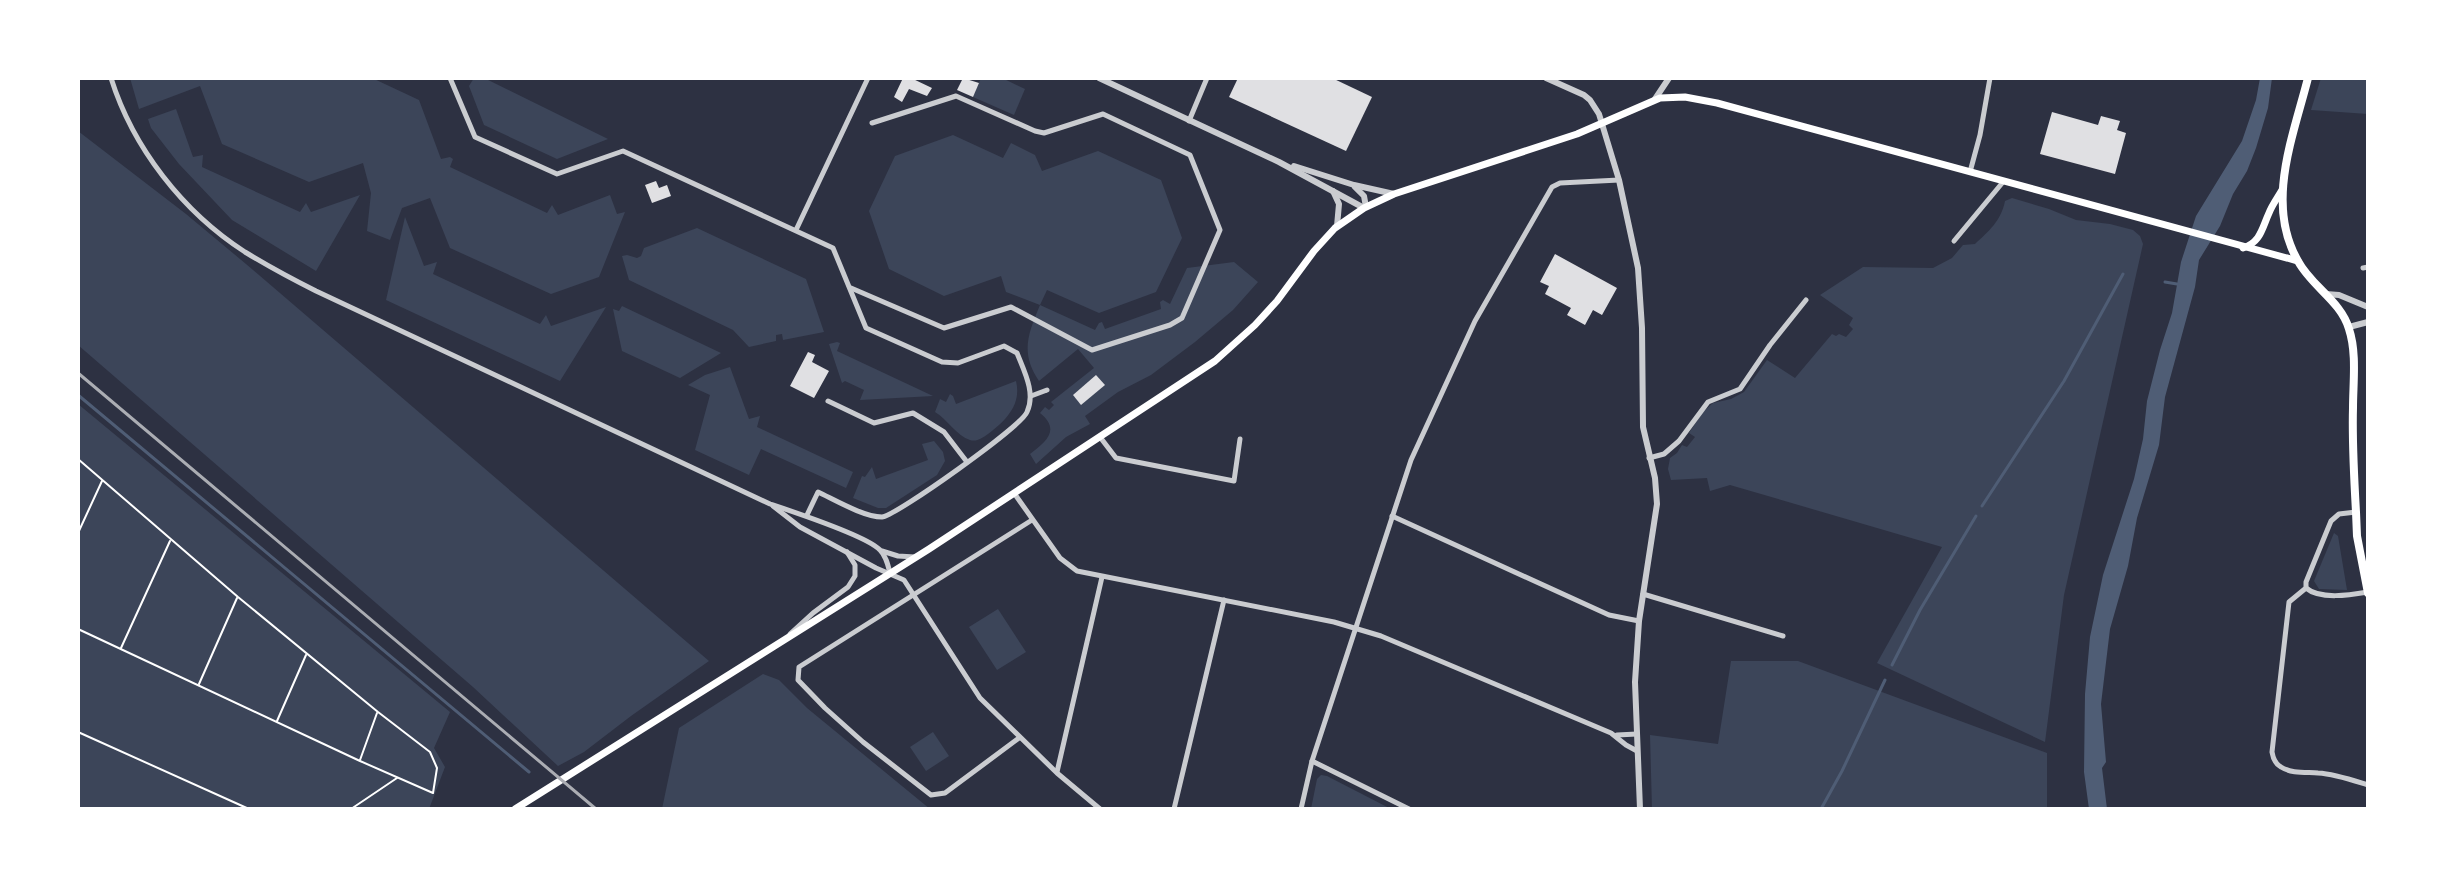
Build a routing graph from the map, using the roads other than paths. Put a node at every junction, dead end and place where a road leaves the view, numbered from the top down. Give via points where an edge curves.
1 (111, 78) edge
2 (450, 78) edge
3 (868, 78) edge
4 (1099, 78) edge
5 (1207, 78) edge
6 (1546, 78) edge
7 (1669, 78) edge
8 (1990, 78) edge
9 (2308, 78) edge
10 (1655, 99) junction
11 (1189, 121) junction
12 (872, 123) dead end
13 (1602, 124) junction
14 (1279, 162) junction
15 (1970, 172) junction
16 (1619, 180) junction
17 (2003, 182) junction
18 (1354, 185) junction
19 (2282, 190) junction
20 (1333, 191) junction
21 (1394, 194) junction
22 (1365, 207) junction
23 (1337, 226) junction
24 (796, 230) junction
25 (1954, 241) dead end
26 (2241, 247) junction
27 (2298, 261) junction
28 (850, 287) junction
29 (2326, 294) junction
30 (1806, 300) dead end
31 (2368, 307) edge
32 (2368, 322) edge
33 (2349, 327) junction
34 (1047, 390) dead end
35 (1031, 396) junction
36 (828, 401) dead end
37 (1100, 437) junction
38 (1240, 439) dead end
39 (1649, 458) junction
40 (967, 462) junction
41 (1013, 492) junction
42 (770, 504) junction
43 (2356, 512) junction
44 (807, 515) junction
45 (1392, 516) junction
46 (1032, 520) junction
47 (847, 551) junction
48 (881, 551) junction
49 (916, 557) junction
50 (890, 573) junction
51 (1102, 577) junction
52 (2306, 588) junction
53 (2368, 593) edge
54 (1643, 594) junction
55 (914, 595) junction
56 (1224, 600) junction
57 (1639, 621) junction
58 (1356, 628) junction
59 (1783, 636) dead end
60 (785, 638) junction
61 (1637, 734) junction
62 (1616, 735) junction
63 (1019, 738) junction
64 (1637, 751) junction
65 (1312, 761) junction
66 (1057, 773) junction
67 (2368, 785) edge
68 (515, 809) edge
69 (1100, 809) edge
70 (1174, 809) edge
71 (1301, 809) edge
72 (1409, 809) edge
73 (1640, 809) edge

1 - 42 street via 136,139 165,177 193,209 244,251 316,291
2 - 24 street via 475,137 557,174 623,151
3 - 24 street
4 - 11 street
5 - 11 street
6 - 13 street via 1590,100
7 - 10 street
8 - 15 street
9 - 19 main road
10 - 13 main road
10 - 15 main road via 1672,96 1717,103
11 - 14 street
12 - 28 street via 956,96 1044,133 1103,114 1190,155 1220,230 1182,318 1092,350 1011,307 944,328
13 - 16 street
13 - 21 main road
14 - 18 street
14 - 20 street
15 - 17 main road
16 - 39 street via 1639,277 1643,427
16 - 45 street via 1552,187 1475,321 1411,460
17 - 25 street
17 - 26 main road
18 - 21 street
18 - 22 street via 1364,196
19 - 26 main road via 2256,241
19 - 27 main road via 2285,227
20 - 22 street
20 - 23 street via 1339,204
21 - 22 main road
22 - 23 main road
23 - 37 main road via 1246,335
24 - 28 street via 833,248
26 - 27 main road
27 - 29 main road
28 - 35 street via 866,328 942,362 958,363 1004,346 1017,353
29 - 31 street
29 - 33 main road
30 - 39 street via 1740,389 1708,402 1679,441
32 - 33 street
33 - 43 main road
34 - 35 street
35 - 40 street via 1024,419
36 - 40 street via 874,423 913,413 944,432
37 - 38 street via 1116,458 1234,481
37 - 41 main road
39 - 54 street via 1657,504
40 - 44 street via 887,516 868,514 818,492
41 - 46 street
41 - 49 main road
42 - 44 street
42 - 47 street via 800,527
43 - 52 street via 2331,521
43 - 53 main road
44 - 48 street
45 - 57 street via 1609,615
45 - 58 street
46 - 51 street via 1064,563
46 - 55 street
47 - 50 street
47 - 60 street via 855,565 848,587
48 - 49 street
48 - 50 street
49 - 50 main road
50 - 55 street via 902,577
50 - 60 main road
51 - 56 street
51 - 66 street
52 - 53 street via 2316,594
52 - 67 street via 2287,609 2272,756 2291,771
54 - 57 street
54 - 59 street
55 - 63 street via 980,698
55 - 63 street via 799,667 798,680 863,742 931,795 945,793
56 - 58 street
56 - 70 street
57 - 61 street
58 - 62 street
58 - 65 street
60 - 68 main road
61 - 62 street
61 - 64 street
62 - 64 street
63 - 66 street
64 - 73 street
65 - 71 street
65 - 72 street
66 - 69 street

